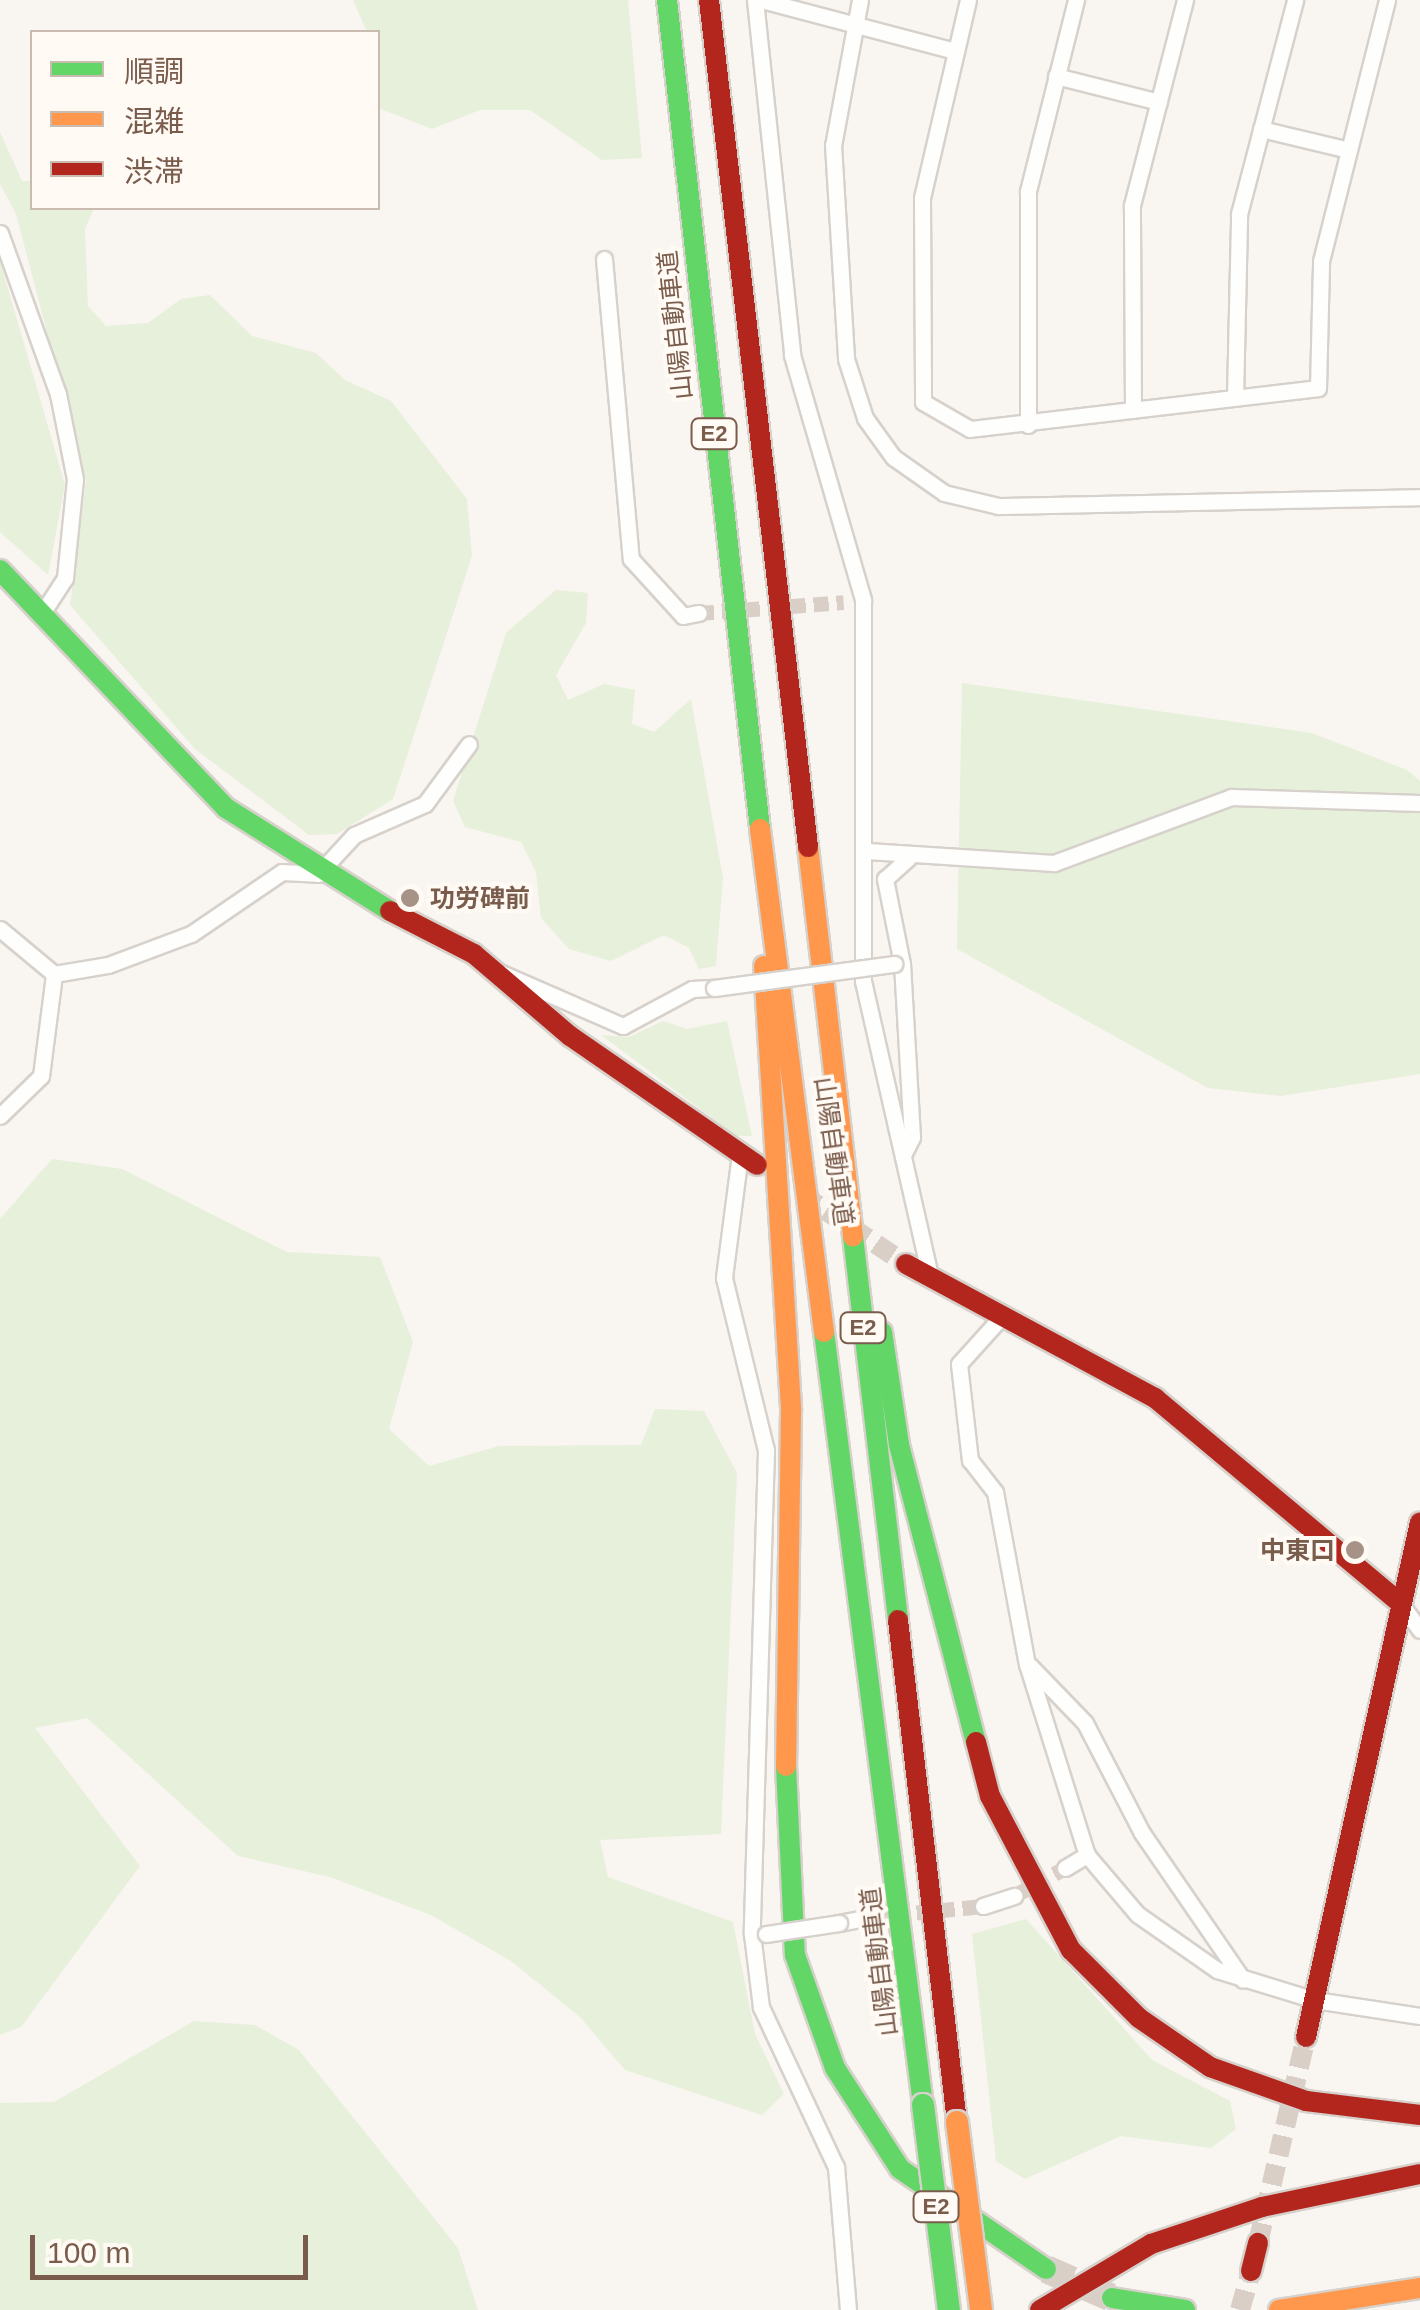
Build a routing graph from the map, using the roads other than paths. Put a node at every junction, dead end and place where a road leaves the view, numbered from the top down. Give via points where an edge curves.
1 (667, 0) edge
2 (710, 0) edge
3 (758, 0) edge
4 (860, 0) edge
5 (968, 0) edge
6 (1076, 0) edge
7 (1185, 0) edge
8 (1294, 0) edge
9 (1388, 0) edge
10 (854, 24) junction
11 (955, 51) junction
12 (1056, 76) junction
13 (1158, 102) junction
14 (1261, 129) junction
15 (1349, 150) junction
16 (0, 233) edge
17 (604, 259) dead end
18 (1235, 397) junction
19 (1133, 410) junction
20 (1028, 425) junction
21 (1420, 497) edge
22 (774, 533) junction
23 (0, 570) edge
24 (863, 600) junction
25 (844, 602) tunnel mouth
26 (45, 609) junction
27 (699, 613) tunnel mouth
28 (469, 744) dead end
29 (1420, 802) edge
30 (866, 851) junction
31 (908, 858) junction
32 (764, 867) junction
33 (318, 874) junction
34 (0, 928) edge
35 (898, 964) junction
36 (501, 973) junction
37 (54, 974) junction
38 (0, 1116) edge
39 (904, 1153) junction
40 (749, 1160) joint
41 (906, 1264) tunnel mouth
42 (930, 1275) junction
43 (1004, 1314) junction
44 (1420, 1522) edge
45 (1400, 1604) junction
46 (1420, 1630) edge
47 (1027, 1664) junction
48 (1088, 1855) junction
49 (1065, 1868) tunnel mouth
50 (1014, 1896) tunnel mouth
51 (984, 1906) tunnel mouth
52 (871, 1917) tunnel mouth
53 (759, 1934) junction
54 (1246, 1983) junction
55 (1315, 2000) junction
56 (1420, 2016) edge
57 (1306, 2038) tunnel mouth
58 (1420, 2115) edge
59 (1420, 2174) edge
60 (1258, 2243) tunnel mouth
61 (1046, 2269) tunnel mouth
62 (1251, 2271) tunnel mouth
63 (1420, 2288) edge
64 (1112, 2298) tunnel mouth
65 (848, 2310) edge
66 (949, 2310) edge
67 (981, 2310) edge
68 (1040, 2310) edge
69 (1185, 2310) edge
70 (1279, 2310) edge

1 - 32 main road, 山陽自動車道 / E2
2 - 22 main road, 山陽自動車道 / E2
3 - 10 street
3 - 24 street via 792,354
4 - 10 street
5 - 11 street
6 - 12 street
7 - 13 street
8 - 14 street
9 - 15 street
10 - 11 street
10 - 21 street via 833,145 846,359 865,418 904,466 944,493 998,506
11 - 20 street via 923,182 923,402 970,429
12 - 13 street
12 - 20 street via 1028,191
13 - 19 street via 1132,205
14 - 15 street
14 - 18 street via 1234,244
15 - 18 street via 1321,261 1322,382 1307,394
16 - 26 street via 73,460 65,578
17 - 27 street via 631,559 683,616
18 - 19 street
19 - 20 street
22 - 58 main road via 899,1445 998,1814 1072,1950 1174,2045 1254,2087
22 - 67 main road, 山陽自動車道 / E2, bridge
23 - 26 main road
24 - 25 street
24 - 30 street
26 - 33 main road via 226,808
28 - 33 street via 425,804 354,834
29 - 31 street via 1231,797 1054,863
30 - 31 street
30 - 39 street via 863,981
31 - 35 street via 884,880
32 - 61 main road via 791,1410 786,1805 795,1954 835,2068 900,2169
32 - 66 main road, 山陽自動車道 / E2, bridge
33 - 36 main road
33 - 37 street via 282,872 191,934 108,965
34 - 37 street
35 - 36 street, bridge via 692,988 622,1026
35 - 39 street via 912,1137
36 - 40 main road via 570,1036
37 - 38 street via 42,1076
39 - 42 street
40 - 53 street via 724,1278 766,1450
41 - 42 main road
42 - 43 main road
43 - 45 main road via 1155,1398
43 - 47 street via 958,1364 970,1460 995,1492
44 - 45 main road
45 - 46 street
45 - 55 main road
47 - 48 street
47 - 54 street via 1086,1723 1142,1833
48 - 49 street
48 - 54 street via 1136,1914
50 - 51 street
52 - 53 street, bridge
53 - 65 street via 761,2008 836,2167
54 - 55 street
55 - 56 street
55 - 57 main road
59 - 68 main road via 1167,2238
60 - 62 main road
63 - 70 main road
64 - 69 main road

